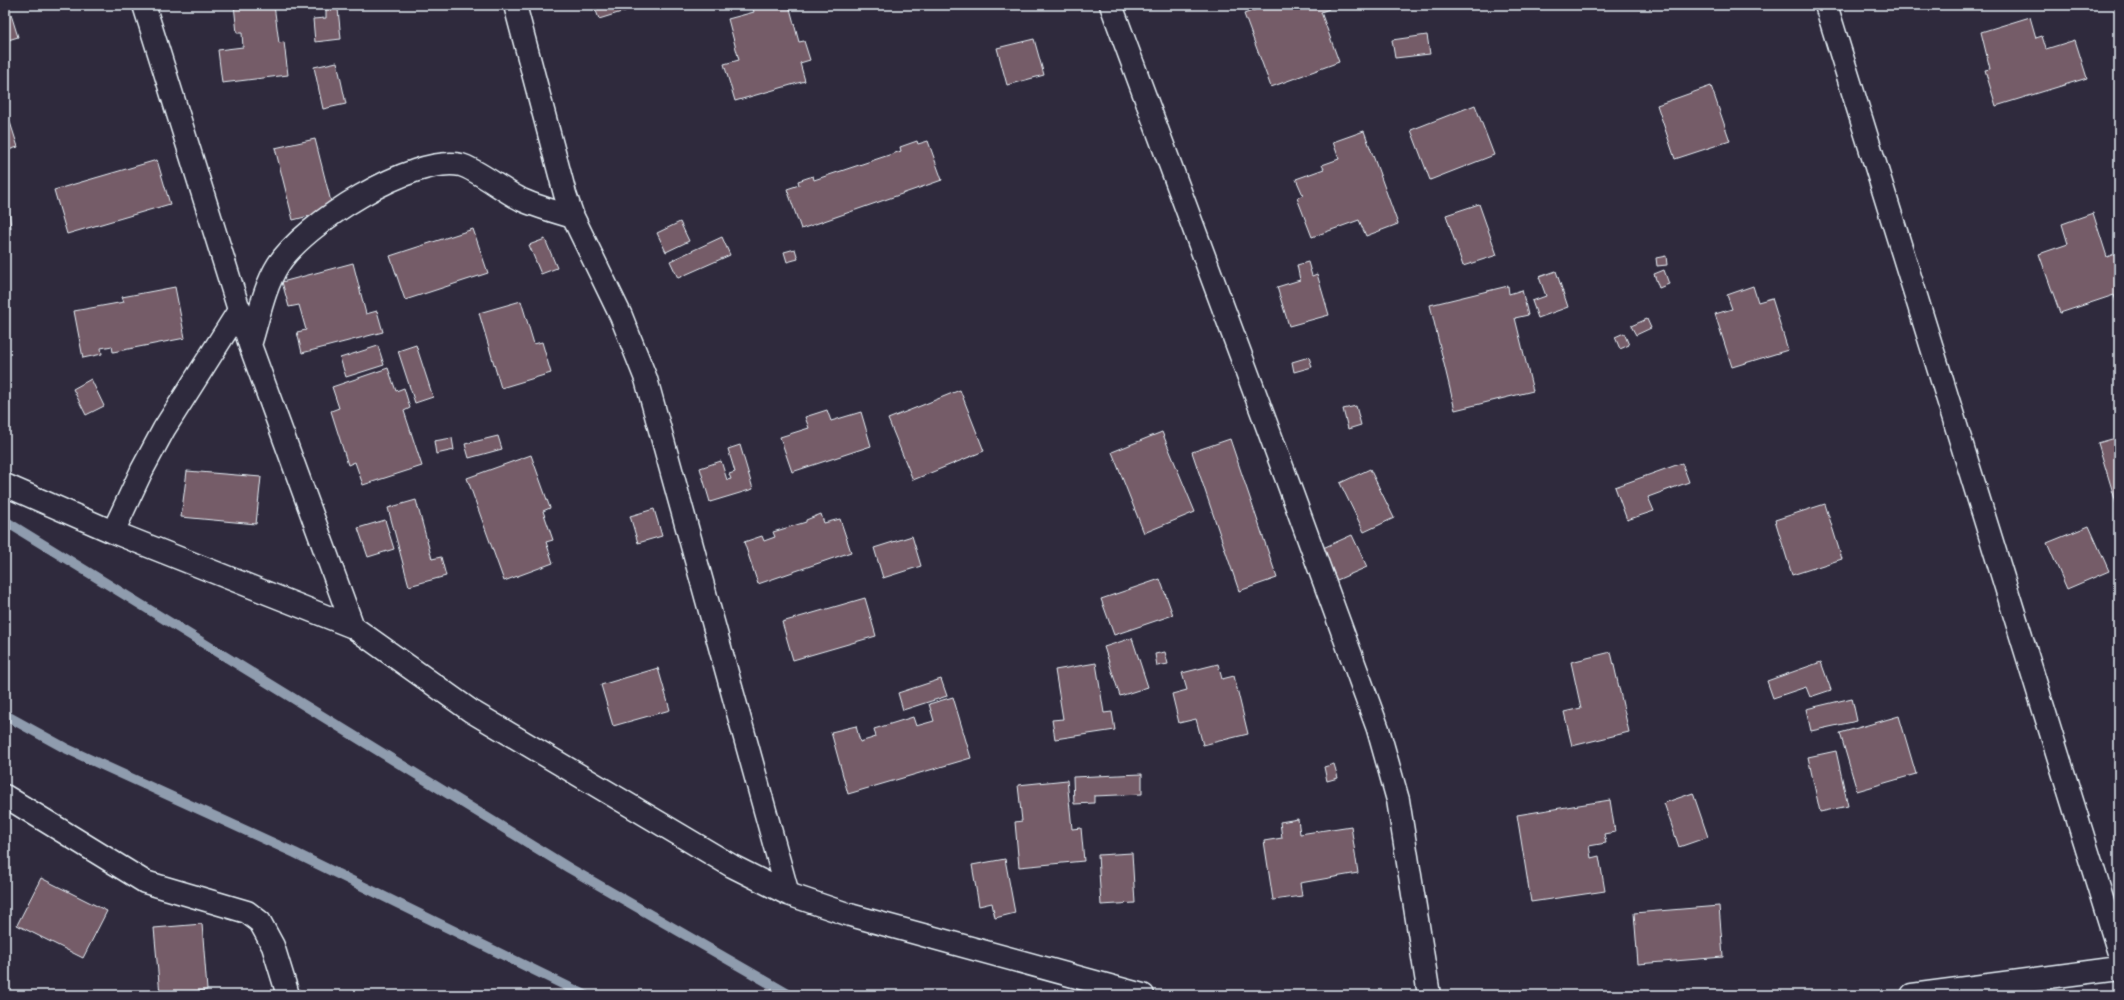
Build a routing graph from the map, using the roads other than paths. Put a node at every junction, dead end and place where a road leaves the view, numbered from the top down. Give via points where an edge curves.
1 (144, 5) edge
2 (515, 5) edge
3 (1111, 5) edge
4 (1826, 5) edge
5 (573, 217) junction
6 (240, 309) junction
7 (250, 345) junction
8 (5, 485) edge
9 (113, 532) junction
10 (353, 627) junction
11 (5, 796) edge
12 (788, 894) junction
13 (2119, 953) edge
14 (2119, 968) edge
15 (288, 995) edge
16 (1143, 995) edge
17 (1429, 995) edge
18 (1912, 995) edge

1 - 6 street
2 - 5 street
3 - 17 street via 1378,729 1398,800
4 - 13 street
5 - 7 street via 521,199 463,166 436,164 396,178 364,193 296,243 278,265
5 - 12 street via 612,295 646,379
6 - 7 street
6 - 9 street via 164,429
7 - 10 street
8 - 9 street
9 - 10 street
10 - 12 street via 471,711 732,866
11 - 15 street via 145,882 247,912 260,922 273,946
12 - 16 street via 850,915
14 - 18 street

